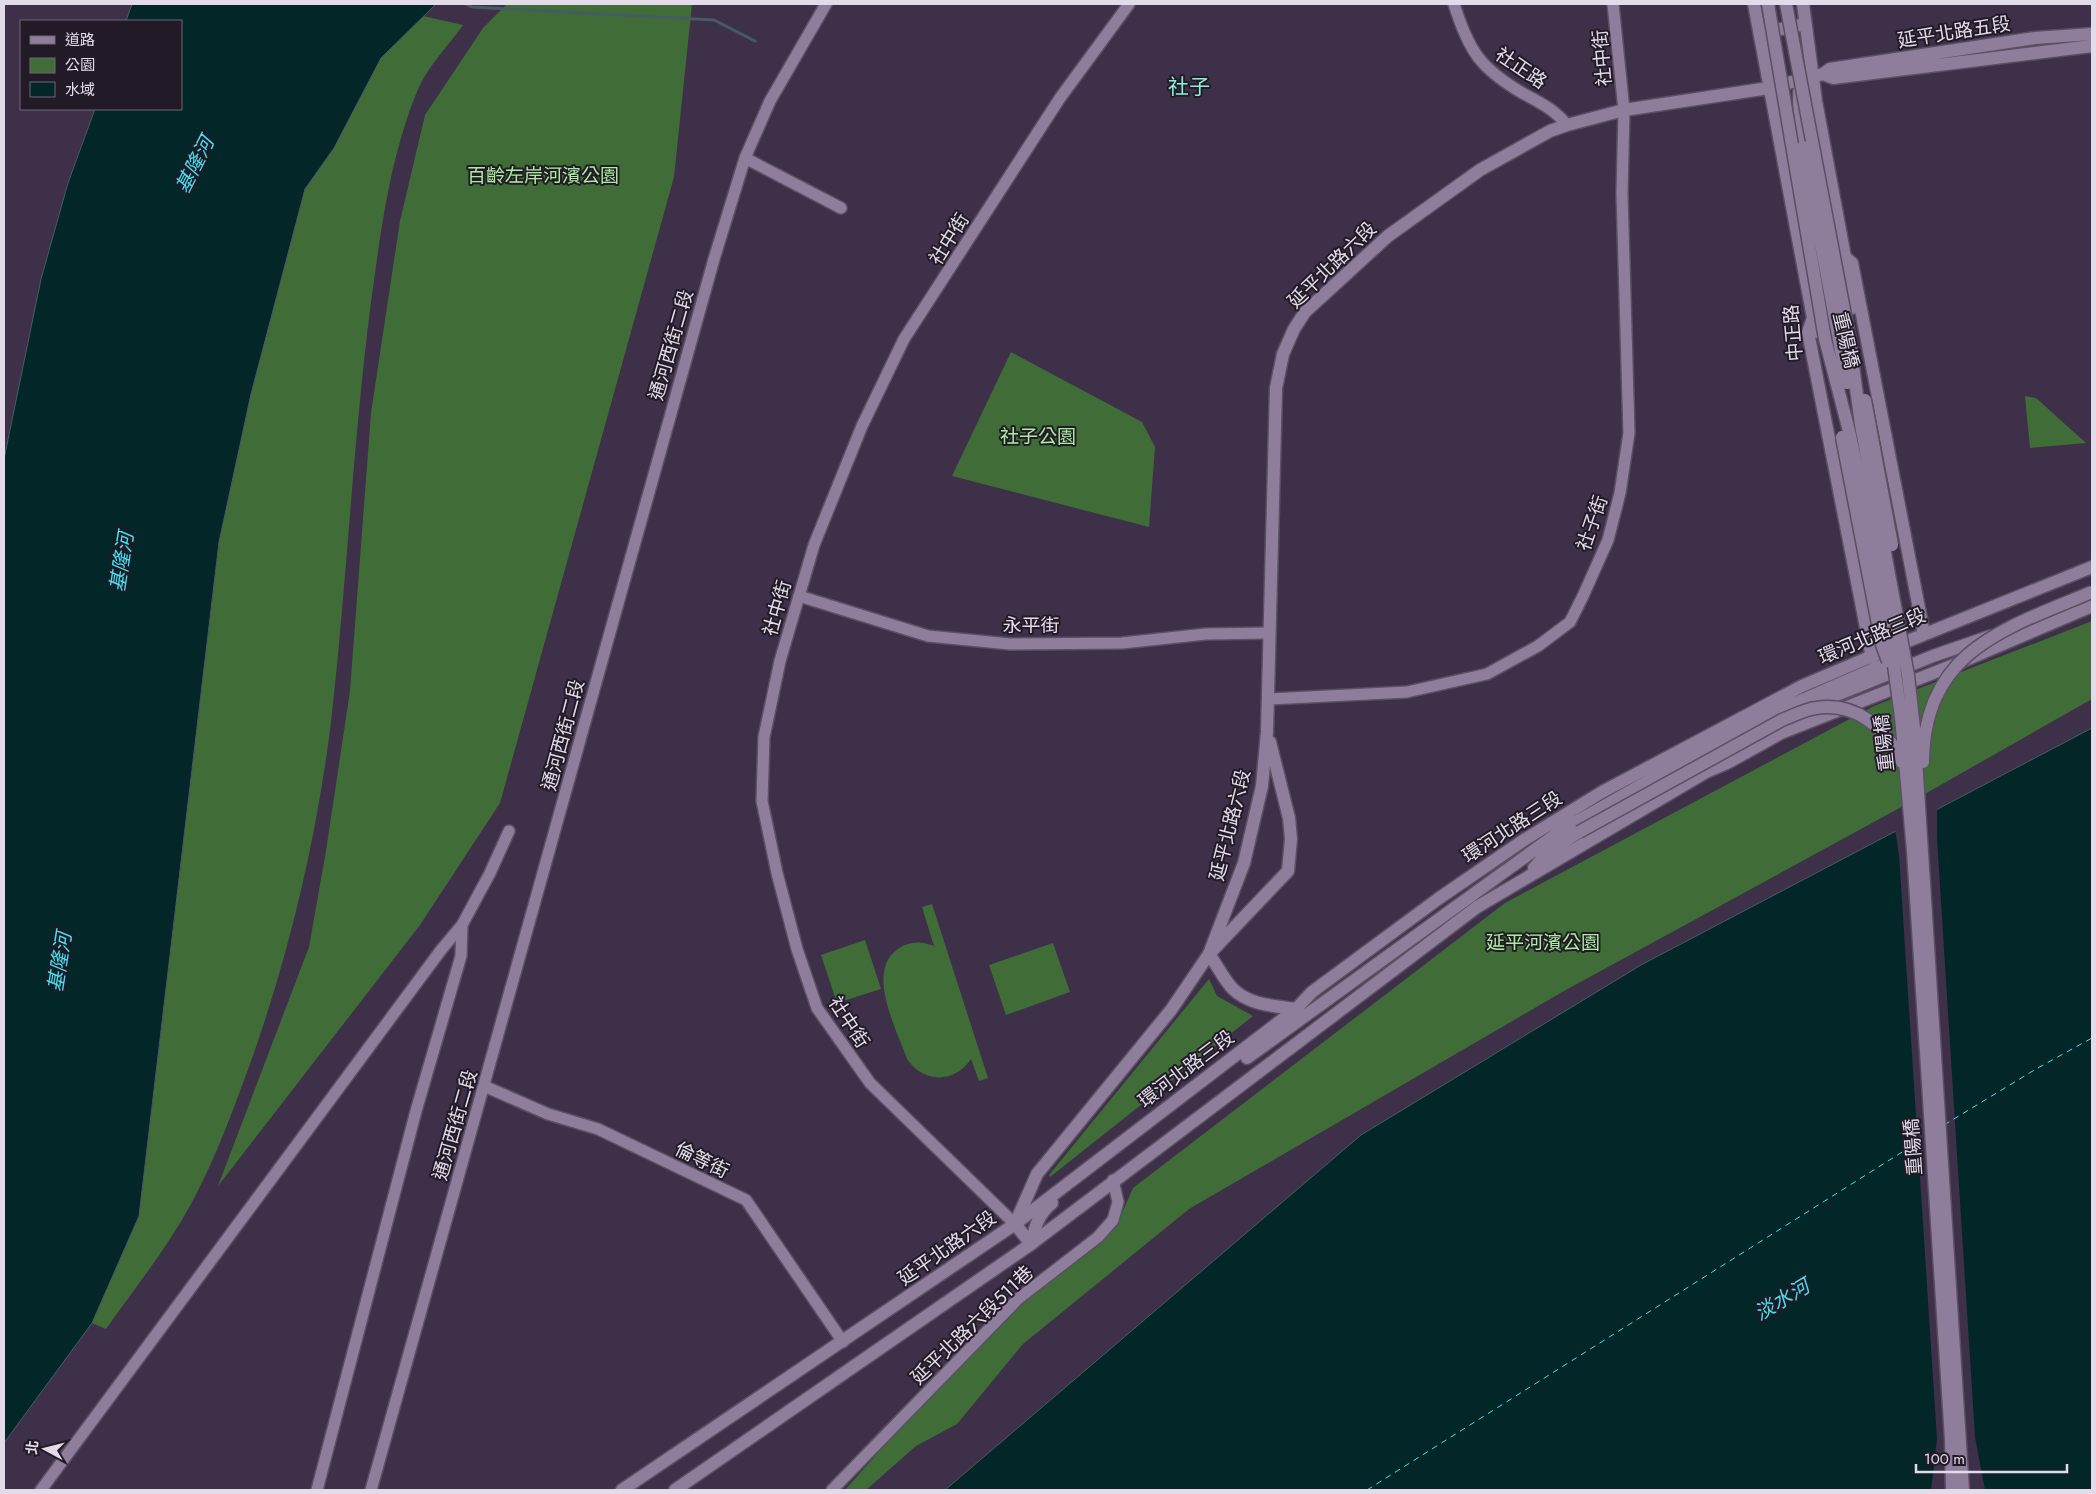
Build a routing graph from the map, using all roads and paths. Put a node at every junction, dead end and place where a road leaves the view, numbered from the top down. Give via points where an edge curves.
1 (826, 4) edge
2 (1129, 4) edge
3 (1454, 4) edge
4 (1613, 4) edge
5 (1754, 4) edge
6 (1768, 4) edge
7 (1786, 4) edge
8 (1803, 4) edge
9 (1805, 25) junction
10 (1760, 34) junction
11 (2092, 34) edge
12 (2092, 46) edge
13 (1818, 75) junction
14 (1800, 87) junction
15 (1769, 88) junction
16 (1624, 110) junction
17 (1789, 118) junction
18 (1567, 125) junction
19 (1803, 147) junction
20 (745, 158) junction
21 (1827, 160) junction
22 (1785, 168) junction
23 (841, 208) dead end
24 (1845, 257) junction
25 (1813, 318) junction
26 (2092, 567) edge
27 (2092, 592) edge
28 (799, 596) junction
29 (2088, 607) edge
30 (1269, 633) junction
31 (1924, 634) junction
32 (1899, 651) junction
33 (1933, 656) junction
34 (1872, 658) junction
35 (1956, 664) junction
36 (1901, 677) junction
37 (1268, 699) junction
38 (1268, 732) junction
39 (1906, 771) junction
40 (1706, 772) junction
41 (508, 831) dead end
42 (1923, 850) junction
43 (1527, 876) junction
44 (462, 925) junction
45 (1210, 954) junction
46 (1296, 1009) junction
47 (484, 1086) junction
48 (1113, 1180) junction
49 (1015, 1224) junction
50 (1031, 1244) junction
51 (843, 1342) junction
52 (41, 1490) edge
53 (316, 1490) edge
54 (371, 1490) edge
55 (622, 1490) edge
56 (675, 1490) edge
57 (832, 1490) edge
58 (1952, 1490) edge
59 (1964, 1490) edge

1 - 20 street, 通河西街二段 via 770,101
2 - 28 street, 社中街 via 1060,98 904,339 862,426 825,515
3 - 18 street, 社正路 via 1476,57 1510,85 1556,112
4 - 16 street, 社中街
5 - 10 main road, 中正路
6 - 17 main road, 重陽橋, bridge
7 - 14 main road, 重陽橋, bridge
8 - 9 main road
9 - 10 main road
9 - 13 main road
10 - 15 main road, 中正路
11 - 13 main road, 延平北路五段 via 2035,38 1830,69
12 - 13 main road, 延平北路五段 via 1833,78
13 - 15 main road, 延平北路五段
13 - 21 main road
14 - 19 main road via 1798,100
14 - 36 main road, 重陽橋, bridge via 1805,98 1842,298
15 - 16 main road, 延平北路六段
15 - 22 main road, 中正路
16 - 18 main road, 延平北路六段
16 - 37 street, 社子街 via 1622,194 1629,433 1620,493 1608,540 1570,622 1538,646 1487,674 1468,680 1380,695
17 - 19 main road
17 - 36 main road, 重陽橋, bridge via 1825,339 1849,431
18 - 30 main road, 延平北路六段 via 1480,170 1388,236 1318,300 1294,330 1283,354 1276,388
19 - 32 main road, bridge
20 - 23 street
20 - 47 street, 通河西街二段 via 703,296
21 - 22 main road
21 - 24 main road
22 - 25 main road, 中正路
24 - 31 main road via 1852,264 1867,334
24 - 36 main road, bridge via 1851,320 1911,646
25 - 34 main road, 中正路 via 1808,332
25 - 36 main road, bridge via 1826,352 1882,645
26 - 31 main road, 環河北路三段
27 - 42 main road, bridge via 1993,635 1967,653 1948,678 1935,702 1924,754
28 - 30 street, 永平街 via 928,636 1010,644 1122,643 1206,634
28 - 49 street, 社中街 via 780,661 764,737 762,801 792,930 817,1008 870,1084
29 - 33 main road via 2056,613
29 - 35 main road
30 - 37 main road, 延平北路六段
31 - 32 main road, 環河北路三段
32 - 33 main road
32 - 34 main road, 環河北路三段
32 - 50 main road via 1756,720 1562,830 1307,1012 1046,1208 1036,1222
33 - 35 main road
33 - 40 main road via 1806,707 1724,756
34 - 46 main road, 環河北路三段 via 1774,699 1602,792 1438,899 1312,992
35 - 40 main road via 1781,733
36 - 39 main road, 重陽橋, bridge
36 - 42 main road, 重陽橋, bridge via 1917,758
37 - 38 main road, 延平北路六段
38 - 45 main road, 延平北路六段 via 1262,786 1244,863
38 - 45 main road, 延平北路六段 via 1289,818 1288,870
39 - 43 main road, bridge via 1894,746 1863,715 1844,709 1815,708 1782,720 1579,832 1548,852
39 - 58 main road, 重陽橋, bridge via 1952,1439
40 - 43 main road
41 - 44 street
42 - 59 main road, 重陽橋, bridge
43 - 48 main road via 1439,933
44 - 52 street
44 - 53 street via 461,956 416,1111
45 - 46 main road via 1233,989 1242,996 1254,1002
45 - 49 main road, 延平北路六段 via 1171,1010 1037,1174
46 - 49 main road, 環河北路三段
47 - 51 street, 倫等街 via 548,1114 598,1129 746,1200
47 - 54 street, 通河西街二段
48 - 50 main road
48 - 57 street, 延平北路六段511巷 via 1118,1202 1113,1220 1098,1237 1018,1300
49 - 50 main road
49 - 51 main road, 延平北路六段
50 - 56 main road
51 - 55 main road, 延平北路六段

